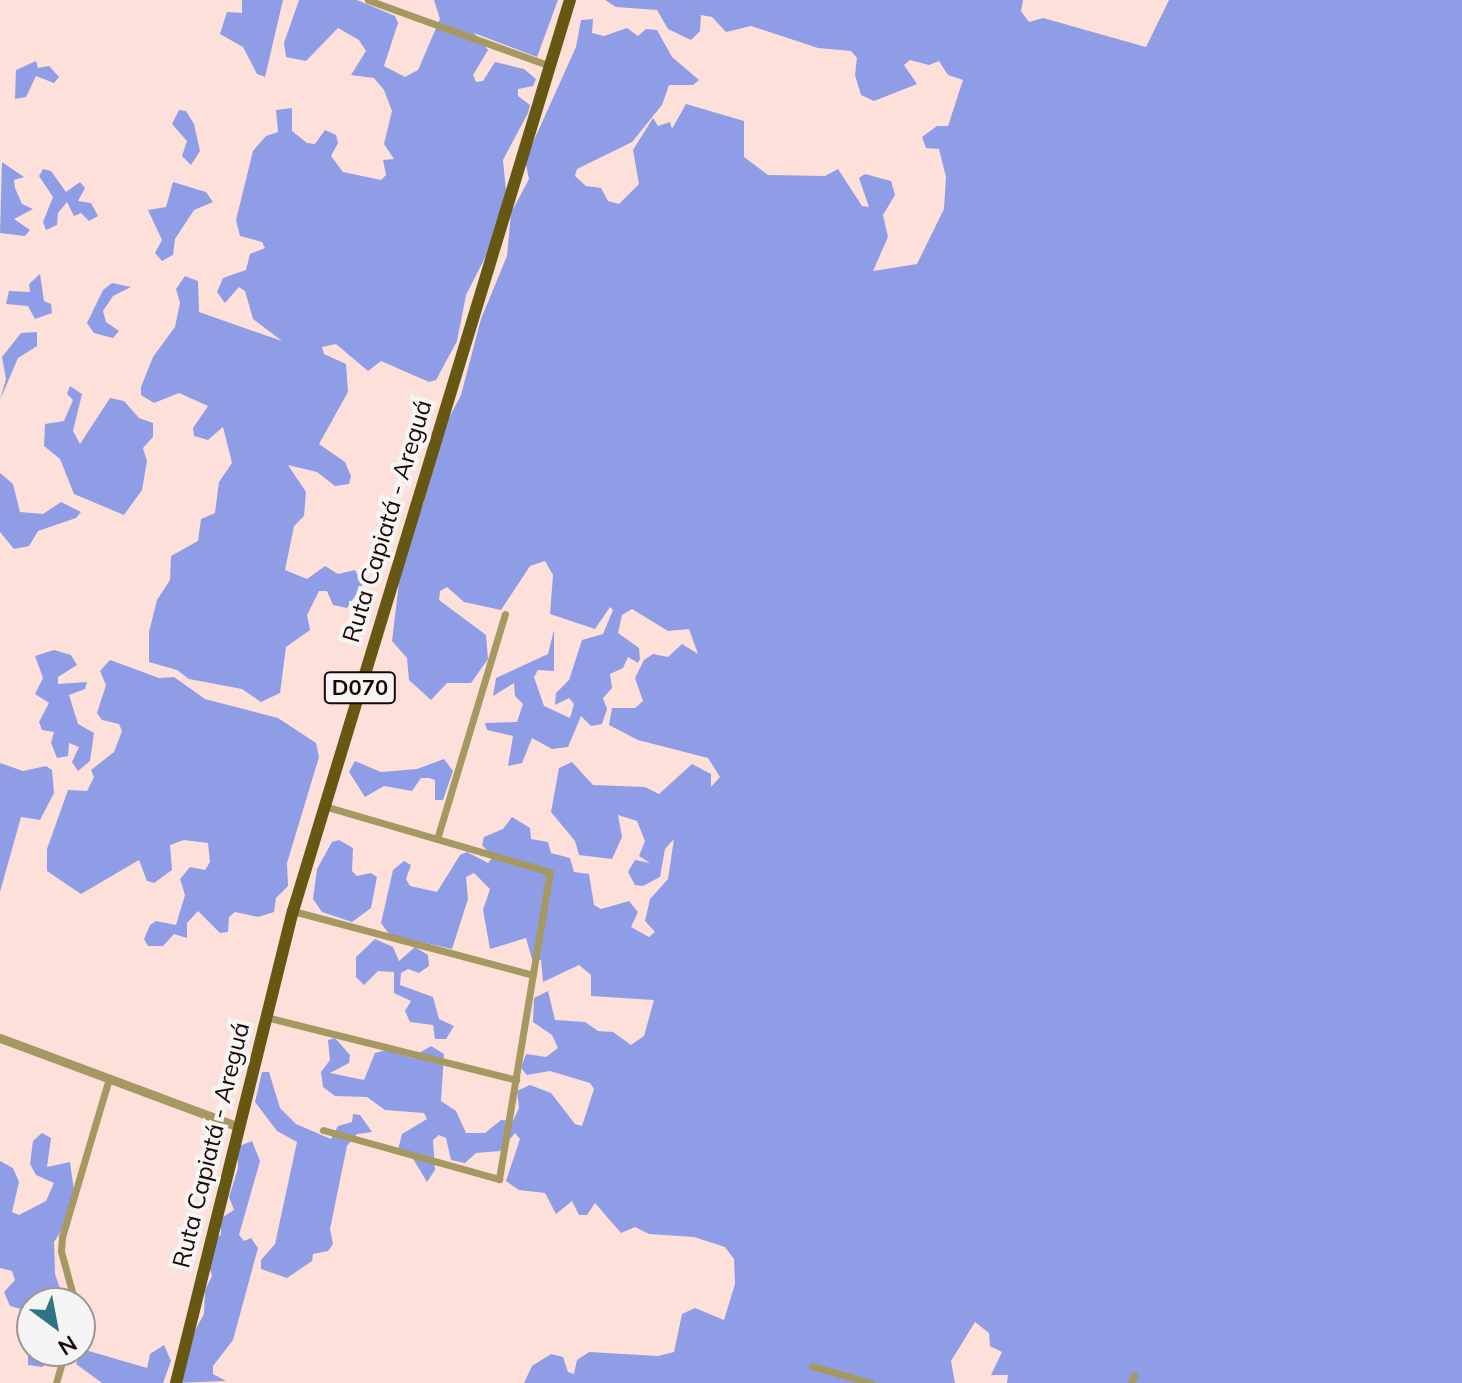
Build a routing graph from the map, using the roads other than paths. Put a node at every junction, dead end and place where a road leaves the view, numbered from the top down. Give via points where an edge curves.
1 (368, 0) edge
2 (570, 0) edge
3 (550, 66) junction
4 (505, 614) dead end
5 (324, 806) junction
6 (437, 839) junction
7 (293, 911) junction
8 (533, 975) junction
9 (265, 1017) junction
10 (0, 1038) edge
11 (109, 1078) junction
12 (516, 1080) junction
13 (237, 1126) junction
14 (323, 1130) dead end
15 (71, 1287) edge
16 (812, 1366) dead end
17 (176, 1383) edge
18 (871, 1383) edge

1 - 3 street
2 - 3 main road, Ruta Capiatá - Areguá / D070
3 - 5 main road, Ruta Capiatá - Areguá / D070
4 - 6 street
5 - 6 street
5 - 7 main road, Ruta Capiatá - Areguá / D070
6 - 8 street via 550,872
7 - 8 street
7 - 9 main road, Ruta Capiatá - Areguá / D070
8 - 12 street
9 - 12 street
9 - 13 main road, Ruta Capiatá - Areguá / D070
10 - 11 street
11 - 13 street
11 - 15 street via 62,1237
12 - 14 street via 499,1179
13 - 17 main road, Ruta Capiatá - Areguá / D070
16 - 18 street

